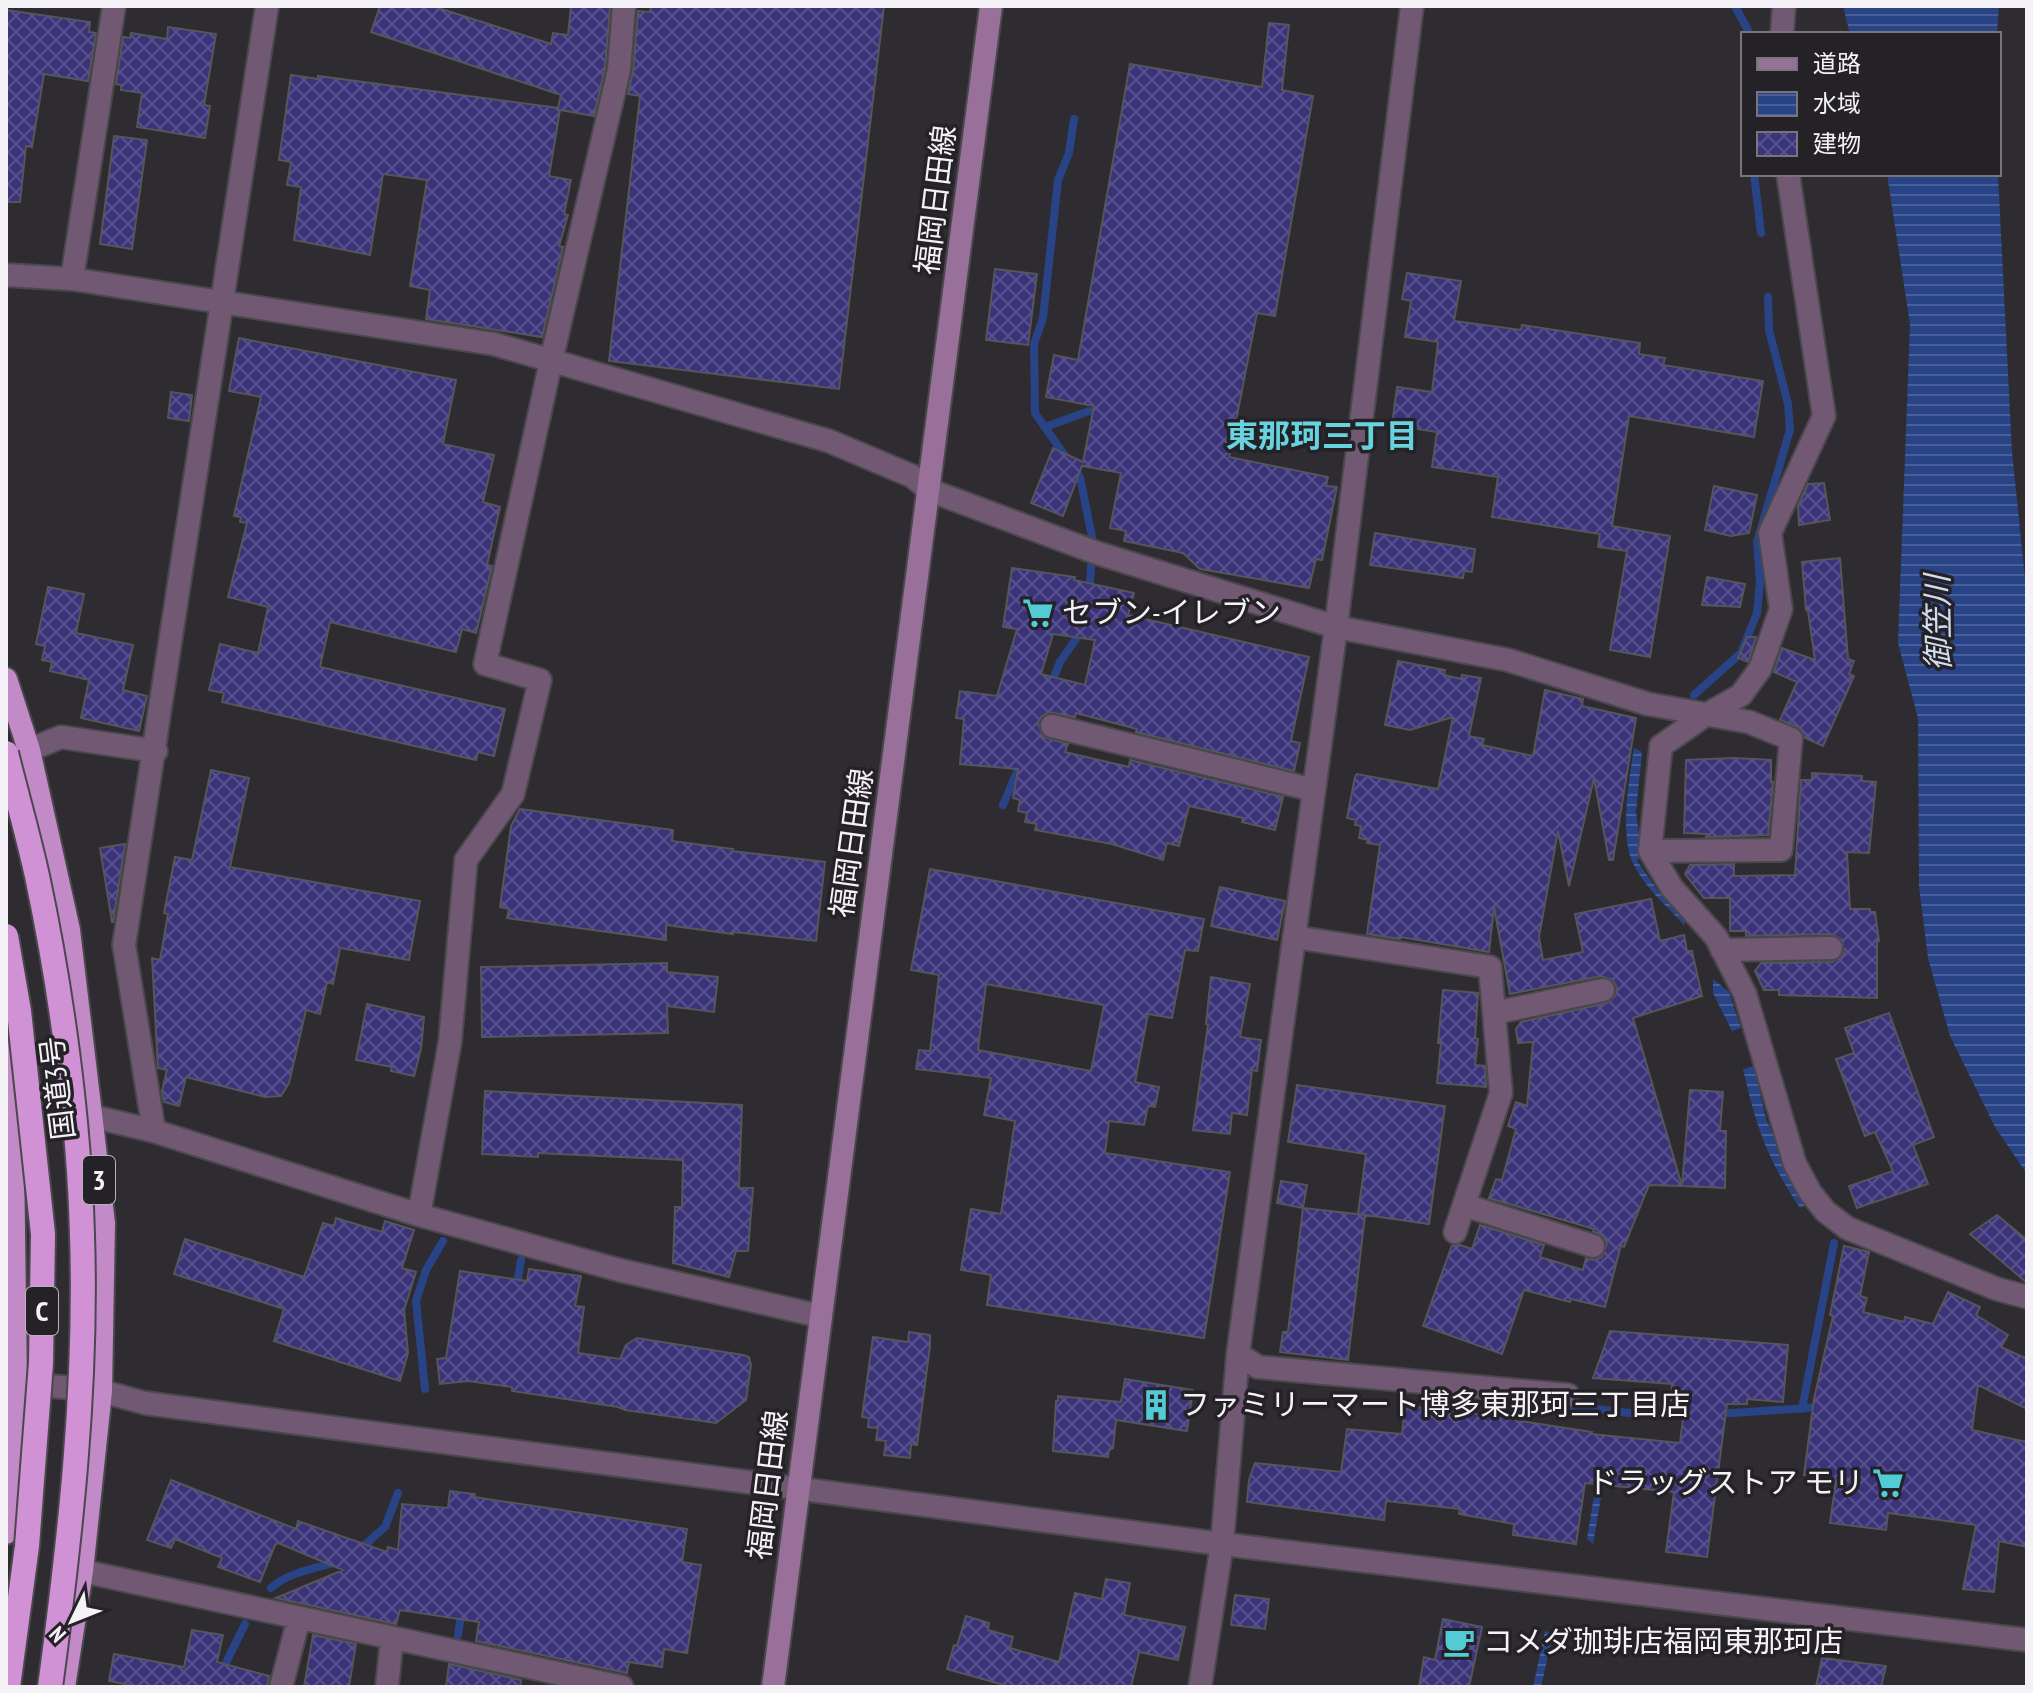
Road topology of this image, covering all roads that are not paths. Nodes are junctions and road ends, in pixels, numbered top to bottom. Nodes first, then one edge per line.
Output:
1 (114, 6) edge
2 (267, 6) edge
3 (624, 6) edge
4 (991, 6) edge
5 (1412, 6) edge
6 (1784, 6) edge
7 (1782, 32) edge
8 (1788, 176) edge
9 (6, 275) edge
10 (72, 279) junction
11 (222, 304) junction
12 (551, 361) junction
13 (929, 490) junction
14 (1336, 627) junction
15 (6, 679) edge
16 (1704, 716) junction
17 (1052, 726) dead end
18 (156, 751) junction
19 (17, 752) edge
20 (1314, 790) junction
21 (1650, 851) junction
22 (6, 936) edge
23 (1294, 937) junction
24 (1831, 948) dead end
25 (1722, 950) junction
26 (1603, 990) dead end
27 (1494, 1013) junction
28 (6, 1051) edge
29 (9, 1079) edge
30 (91, 1116) junction
31 (154, 1131) junction
32 (1464, 1205) junction
33 (419, 1215) junction
34 (1455, 1232) dead end
35 (1593, 1246) dead end
36 (2027, 1297) edge
37 (820, 1316) junction
38 (1238, 1354) junction
39 (16, 1382) junction
40 (101, 1391) junction
41 (1568, 1395) dead end
42 (798, 1489) junction
43 (6, 1533) edge
44 (1222, 1544) junction
45 (82, 1571) junction
46 (299, 1618) junction
47 (392, 1638) junction
48 (2027, 1640) edge
49 (566, 1682) edge
50 (8, 1687) edge
51 (50, 1687) edge
52 (64, 1687) edge
53 (281, 1687) edge
54 (387, 1687) edge
55 (622, 1687) edge
56 (773, 1687) edge
57 (1200, 1687) edge

1 - 10 street
2 - 11 street
3 - 12 street
4 - 13 main road, 福岡日田線
5 - 14 street
6 - 7 street
8 - 16 street
9 - 10 street
10 - 11 street
11 - 12 street
11 - 18 street
12 - 13 street
12 - 33 street
13 - 14 street
13 - 37 main road, 福岡日田線
14 - 16 street
14 - 20 street
15 - 19 highway, 国道3号 / 3
16 - 21 street
16 - 21 street
17 - 20 street
18 - 19 street
18 - 31 street
19 - 30 highway, 国道3号 / 3
19 - 51 highway, C, bridge
20 - 23 street
21 - 25 street
22 - 50 highway, C, bridge
23 - 27 street
23 - 38 street
24 - 25 street
25 - 36 street
26 - 27 street
27 - 32 street
28 - 29 highway, 国道3号
29 - 39 highway, 国道3号
30 - 31 street
30 - 40 highway, 国道3号 / 3
31 - 33 street
32 - 34 street
32 - 35 street
33 - 37 street
37 - 42 main road, 福岡日田線
38 - 41 street
38 - 44 street
39 - 40 street
39 - 43 highway, 国道3号
40 - 42 street
40 - 45 highway, 国道3号 / 3
42 - 44 street
42 - 56 main road, 福岡日田線
44 - 48 street
44 - 57 street
45 - 46 street
45 - 52 highway, 国道3号 / 3
46 - 47 street
46 - 53 street
47 - 49 street
47 - 54 street
49 - 55 street

